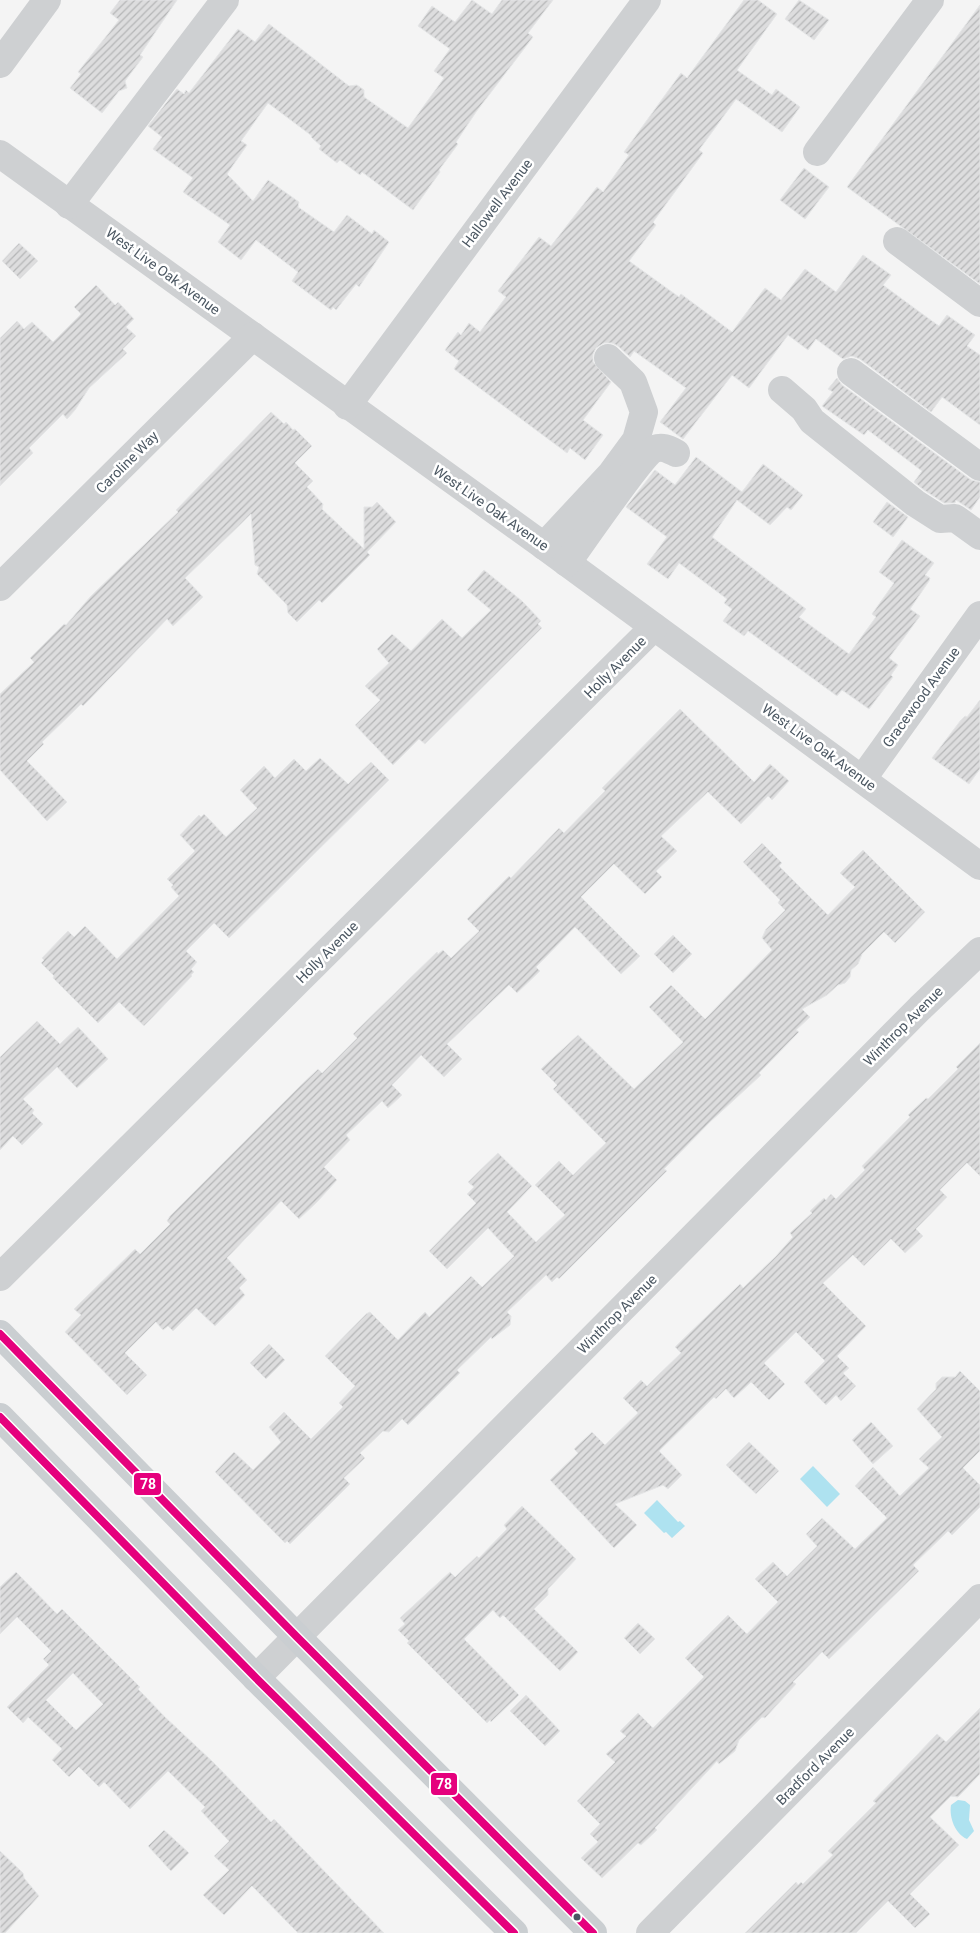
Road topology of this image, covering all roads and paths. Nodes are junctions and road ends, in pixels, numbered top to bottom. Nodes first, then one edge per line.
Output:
1 (47, 0) edge
2 (225, 0) edge
3 (647, 0) edge
4 (930, 0) edge
5 (0, 64) edge
6 (817, 152) dead end
7 (0, 154) edge
8 (69, 205) junction
9 (897, 241) dead end
10 (980, 303) edge
11 (253, 336) junction
12 (608, 358) dead end
13 (851, 372) dead end
14 (782, 390) dead end
15 (347, 406) junction
16 (676, 453) dead end
17 (980, 467) edge
18 (980, 536) edge
19 (544, 546) junction
20 (567, 563) junction
21 (0, 587) edge
22 (980, 615) edge
23 (654, 628) junction
24 (863, 778) junction
25 (980, 866) edge
26 (980, 951) edge
27 (0, 1277) edge
28 (0, 1334) edge
29 (0, 1417) edge
30 (980, 1598) edge
31 (297, 1637) junction
32 (256, 1678) junction
33 (514, 1933) edge
34 (593, 1933) edge
35 (650, 1933) edge

1 - 5 street
2 - 8 street
3 - 15 street, Hallowell Avenue
4 - 6 street
7 - 8 street, West Live Oak Avenue
8 - 11 street, West Live Oak Avenue
9 - 10 street
11 - 15 street, West Live Oak Avenue
11 - 21 street, Caroline Way
12 - 19 street
13 - 17 street
14 - 18 street
15 - 19 street, West Live Oak Avenue
16 - 20 street
19 - 20 street, West Live Oak Avenue
20 - 23 street, West Live Oak Avenue
22 - 24 street, Gracewood Avenue
23 - 24 street, West Live Oak Avenue
23 - 27 street, Holly Avenue
24 - 25 street, West Live Oak Avenue
26 - 31 street, Winthrop Avenue
28 - 31 main road
29 - 32 main road
30 - 35 street, Bradford Avenue
31 - 32 street, Winthrop Avenue
31 - 34 main road
32 - 33 main road

